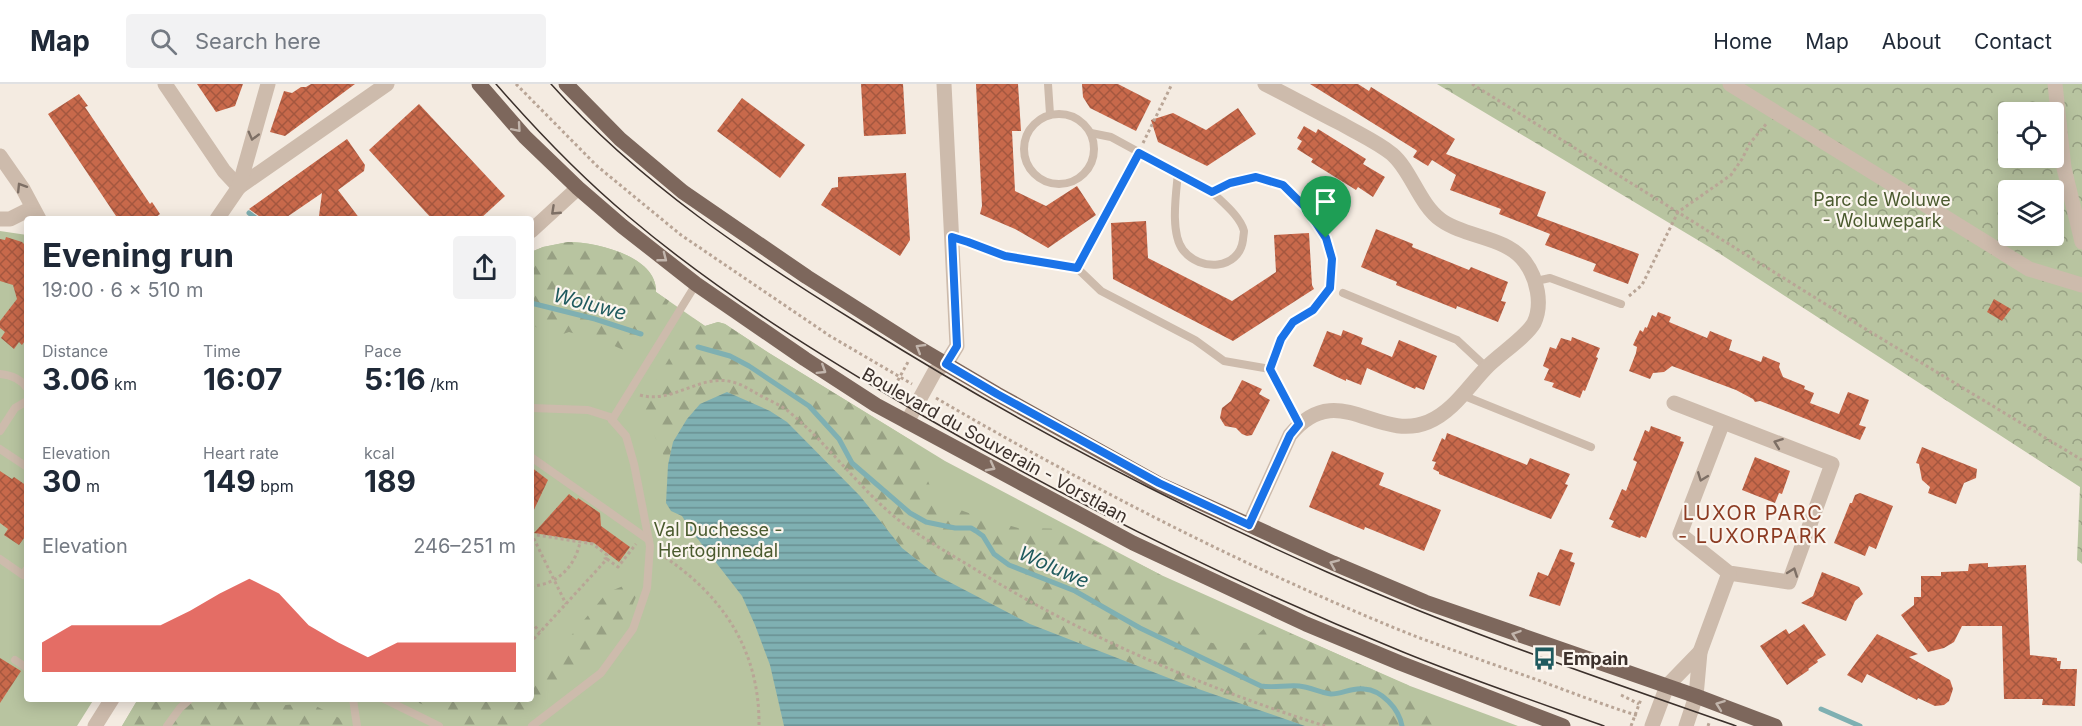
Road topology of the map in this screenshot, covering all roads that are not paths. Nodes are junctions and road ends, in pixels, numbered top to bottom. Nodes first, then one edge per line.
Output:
1 (165, 84) edge
2 (268, 84) edge
3 (387, 84) edge
4 (479, 84) edge
5 (566, 84) edge
6 (944, 84) edge
7 (1048, 84) edge
8 (1265, 84) edge
9 (1730, 84) edge
10 (2055, 84) edge
11 (1050, 114) junction
12 (1091, 133) junction
13 (1139, 153) junction
14 (0, 156) edge
15 (1178, 173) junction
16 (239, 187) junction
17 (578, 188) junction
18 (1212, 192) junction
19 (36, 213) edge
20 (220, 216) edge
21 (0, 219) edge
22 (534, 228) edge
23 (952, 237) junction
24 (2082, 242) edge
25 (1077, 268) junction
26 (1536, 280) junction
27 (696, 284) junction
28 (2082, 285) edge
29 (1343, 293) dead end
30 (1621, 304) road end
31 (946, 364) junction
32 (1486, 368) junction
33 (1270, 369) junction
34 (0, 374) edge
35 (24, 384) edge
36 (1462, 396) junction
37 (1674, 403) dead end
38 (24, 404) edge
39 (534, 408) edge
40 (612, 420) junction
41 (907, 422) junction
42 (1723, 422) junction
43 (1299, 424) junction
44 (0, 431) edge
45 (1592, 447) dead end
46 (0, 449) edge
47 (534, 459) edge
48 (24, 465) edge
49 (1249, 525) junction
50 (649, 544) junction
51 (0, 559) edge
52 (1729, 573) junction
53 (24, 574) edge
54 (1700, 652) junction
55 (15, 660) dead end
56 (24, 666) edge
57 (1667, 686) junction
58 (1696, 696) junction
59 (110, 702) edge
60 (187, 702) edge
61 (353, 702) edge
62 (390, 702) edge
63 (95, 726) edge
64 (167, 726) edge
65 (357, 726) edge
66 (439, 726) edge
67 (532, 726) edge
68 (1563, 726) edge
69 (1652, 726) edge
70 (1686, 726) edge
71 (1775, 726) edge

1 - 16 street
2 -> 16 street
3 - 16 street
4 -> 17 main road, Boulevard du Souverain - Vorstlaan
31 -> 5 main road
6 - 23 street
7 - 11 lane
8 - 26 street
9 - 28 street
10 - 24 street
11 - 12 lane
11 - 12 lane
12 - 13 lane
13 - 15 lane
13 - 25 lane
19 -> 14 street
15 - 18 lane
15 - 18 lane
16 - 20 street
17 -> 22 street
17 -> 27 main road, Boulevard du Souverain - Vorstlaan
18 - 33 lane
19 - 21 street
23 - 25 lane
23 - 31 street
25 - 33 lane
26 - 30 lane
26 - 32 street
27 - 40 lane
27 -> 41 main road, Boulevard du Souverain - Vorstlaan
29 - 32 lane
31 - 41 street
31 - 49 main road
32 - 36 street
33 - 43 lane
34 - 35 lane
36 - 43 street
36 - 45 lane
37 - 42 street
38 - 44 lane
39 - 40 lane
40 - 50 lane
41 -> 68 main road, Boulevard du Souverain - Vorstlaan
42 -> 52 street
52 -> 42 street
43 - 49 street
46 - 48 lane
47 - 50 lane
57 -> 49 main road
50 - 67 lane
51 - 53 lane
52 - 54 street
54 - 57 street
54 - 58 street
55 - 56 lane
57 - 58 main road
57 - 69 street
58 - 70 street
71 -> 58 main road
59 - 63 street
60 - 64 lane
61 - 65 lane
62 - 66 lane

